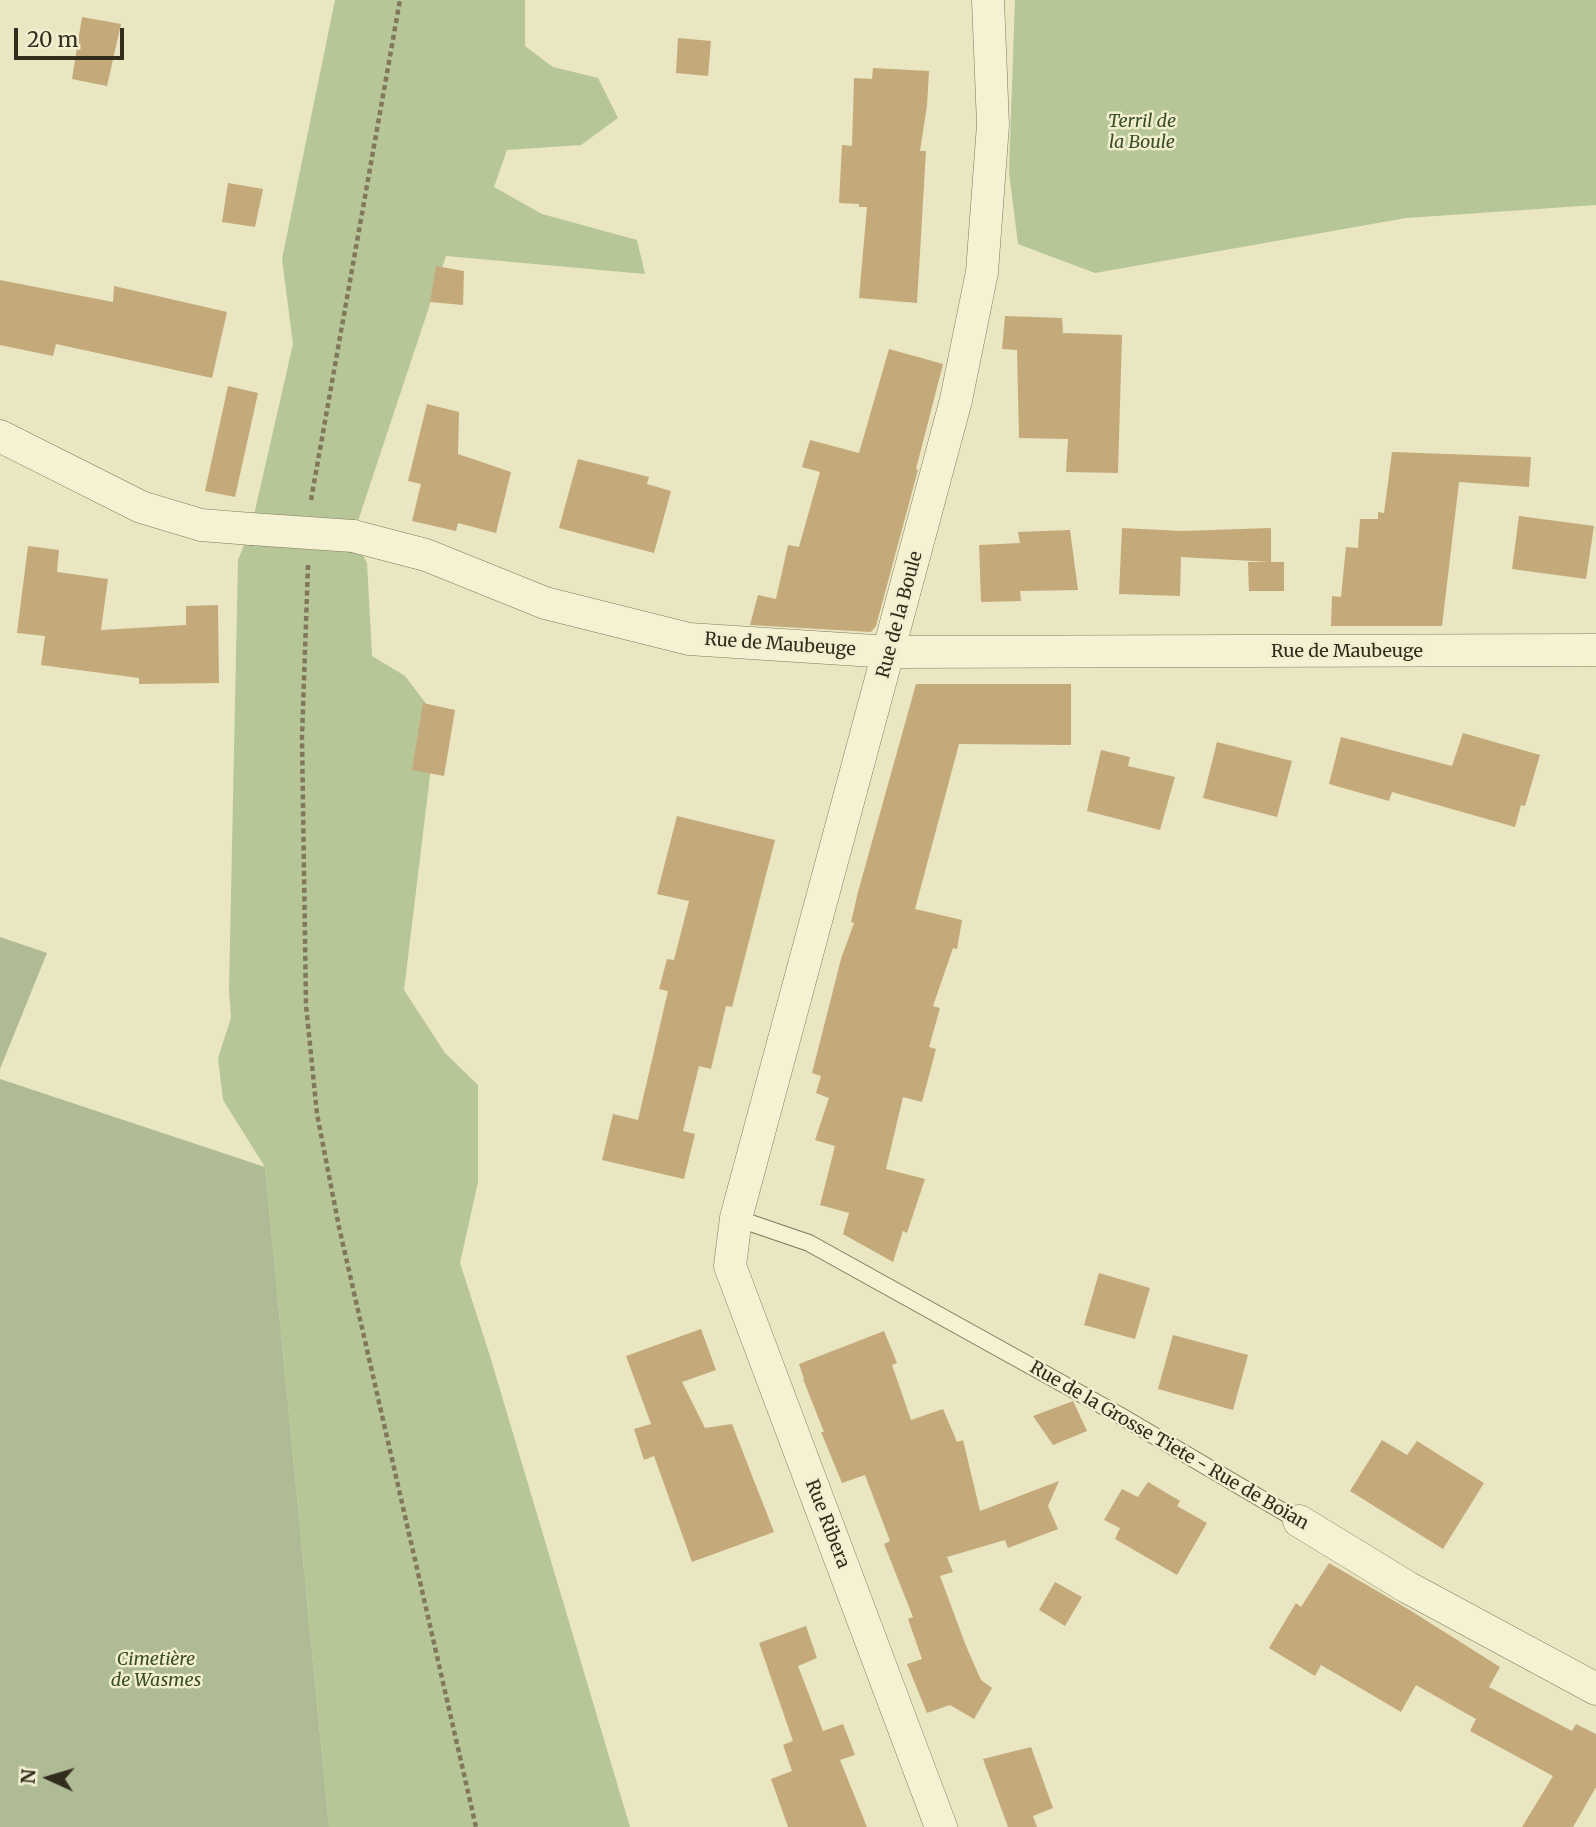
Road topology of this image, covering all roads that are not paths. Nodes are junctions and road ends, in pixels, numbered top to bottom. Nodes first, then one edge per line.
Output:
1 (988, 0) edge
2 (0, 436) edge
3 (1596, 650) edge
4 (890, 652) junction
5 (736, 1218) junction
6 (1299, 1521) joint
7 (1596, 1689) edge
8 (941, 1827) edge

1 - 4 street, Rue de la Boule
2 - 4 street, Rue de Maubeuge, bridge
3 - 4 street, Rue de Maubeuge
4 - 5 street, Rue de la Boule
5 - 6 lane, Rue de la Grosse Tiete - Rue de Boïan
5 - 8 street, Rue Ribera
6 - 7 street, Rue de la Grosse Tiete - Rue de Boïan

